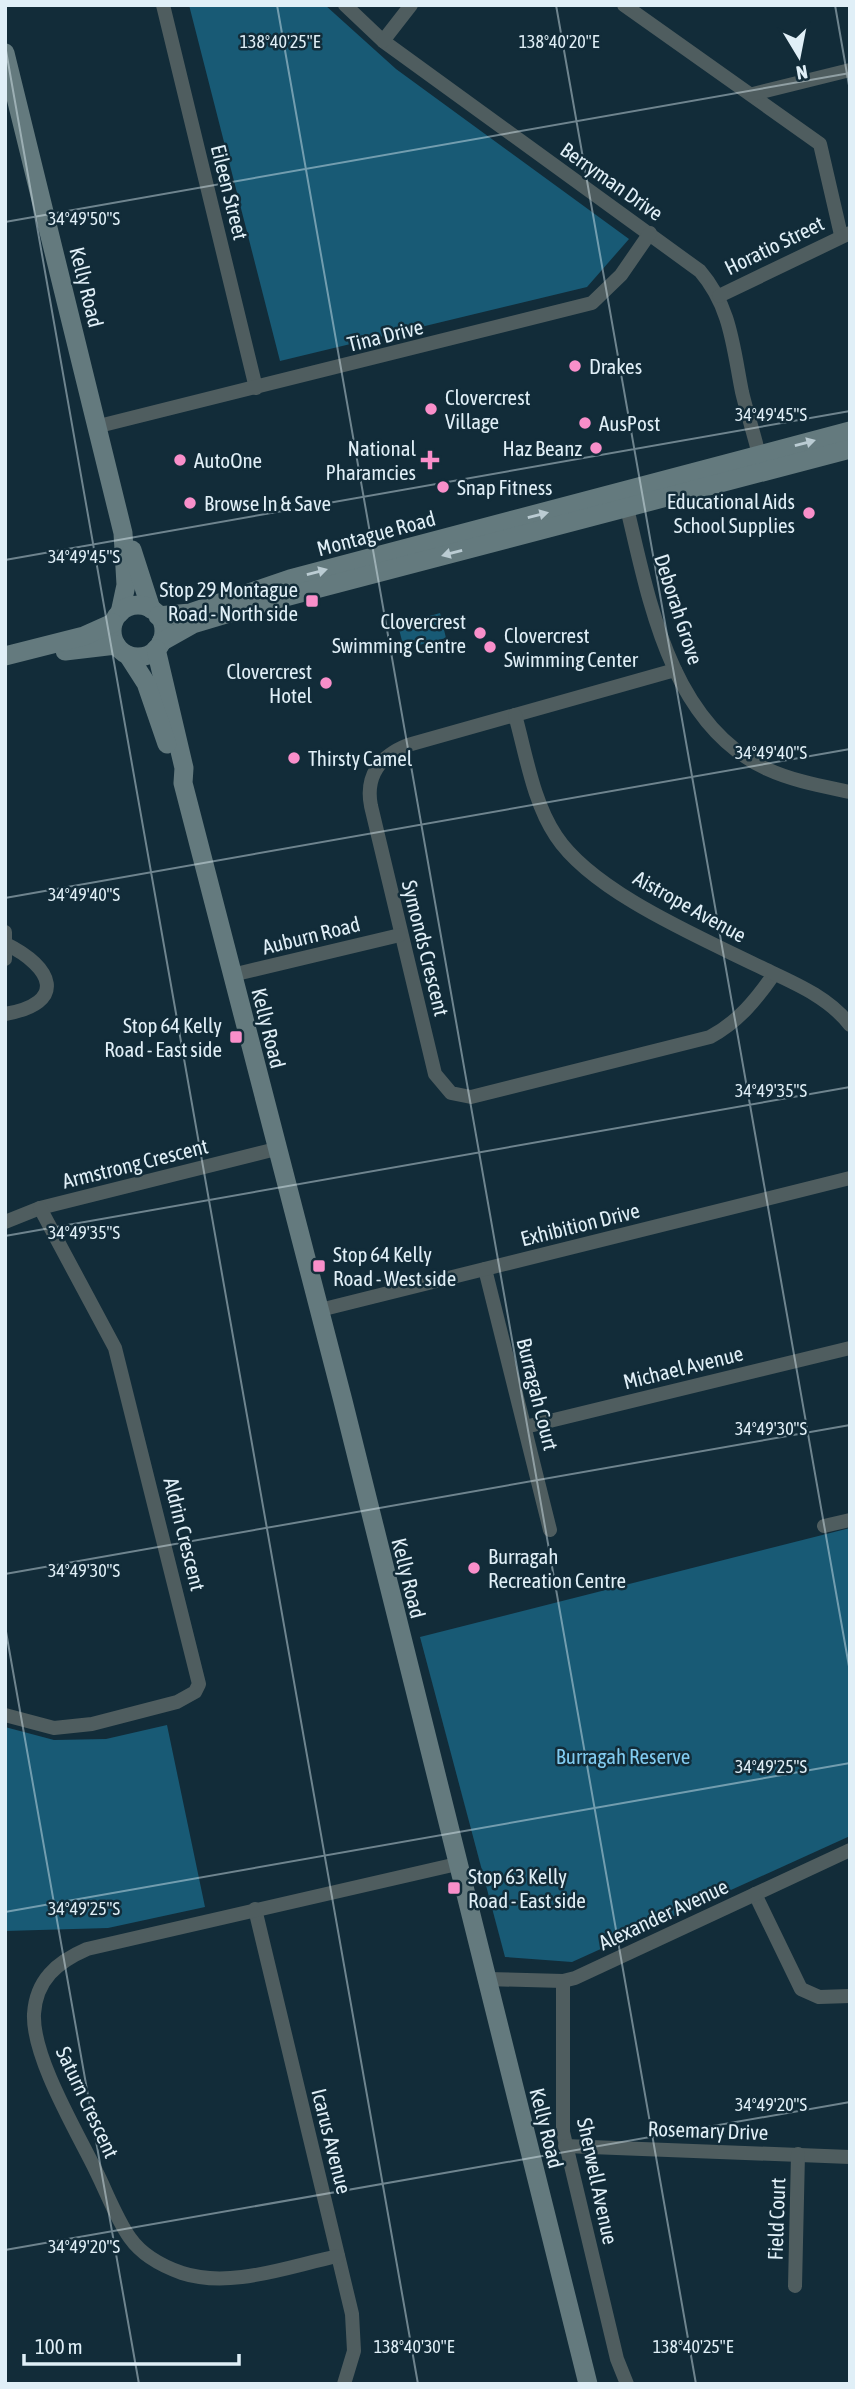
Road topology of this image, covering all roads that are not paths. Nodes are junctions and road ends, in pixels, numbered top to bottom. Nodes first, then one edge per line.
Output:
1 (163, 5) edge
2 (345, 5) edge
3 (411, 5) edge
4 (624, 5) edge
5 (383, 41) junction
6 (5, 53) edge
7 (850, 70) edge
8 (9, 82) edge
9 (752, 94) junction
10 (650, 233) junction
11 (845, 234) edge
12 (719, 296) junction
13 (256, 388) junction
14 (99, 426) junction
15 (850, 431) edge
16 (850, 449) edge
17 (761, 463) junction
18 (625, 499) junction
19 (123, 533) junction
20 (154, 612) junction
21 (116, 618) junction
22 (159, 645) junction
23 (122, 650) junction
24 (5, 656) edge
25 (5, 664) edge
26 (675, 670) junction
27 (515, 715) junction
28 (183, 783) junction
29 (850, 792) edge
30 (400, 935) junction
31 (6, 945) edge
32 (774, 974) junction
33 (232, 975) junction
34 (5, 1014) edge
35 (850, 1025) edge
36 (276, 1149) junction
37 (850, 1178) edge
38 (40, 1208) junction
39 (5, 1222) edge
40 (485, 1269) junction
41 (320, 1310) junction
42 (850, 1348) edge
43 (525, 1427) junction
44 (850, 1520) edge
45 (824, 1526) dead end
46 (550, 1530) dead end
47 (5, 1715) edge
48 (850, 1850) edge
49 (457, 1864) junction
50 (755, 1894) junction
51 (255, 1909) junction
52 (486, 1979) junction
53 (563, 1982) junction
54 (850, 1996) edge
55 (565, 2146) junction
56 (798, 2154) junction
57 (850, 2157) edge
58 (338, 2256) junction
59 (795, 2286) dead end
60 (344, 2384) edge
61 (587, 2384) edge
62 (627, 2384) edge

1 - 13 street, Eileen Street
2 - 5 street, Berryman Drive
3 - 5 street
4 - 9 street
5 - 10 street, Berryman Drive
6 - 8 street, Kelly Road
7 - 9 street
8 - 14 street, Kelly Road
9 - 11 street
10 - 12 street, Berryman Drive
10 - 13 street, Tina Drive
11 - 12 street, Horatio Street
12 - 17 street, Berryman Drive
13 - 14 street, Tina Drive
14 - 19 street, Kelly Road
17 -> 15 street, Montague Road
16 - 17 street, Montague Road
17 - 18 street, Montague Road
20 -> 18 street, Montague Road
18 -> 22 street, Montague Road
18 - 26 street, Deborah Grove
19 - 20 street, Kelly Road
19 - 21 street, Kelly Road
20 - 21 street
20 - 22 street
21 - 23 street
21 - 24 street
22 - 23 street
22 - 28 street, Kelly Road
23 - 25 street
23 - 28 street, Kelly Road
26 - 27 street, Symonds Crescent
26 - 29 street, Deborah Grove
27 - 30 street, Symonds Crescent
27 - 32 street, Aistrope Avenue
28 - 33 street, Kelly Road
30 - 32 street, Symonds Crescent
30 - 33 street, Auburn Road
31 - 34 street
32 - 35 street, Aistrope Avenue
33 - 36 street, Kelly Road
36 - 38 street, Armstrong Crescent
36 - 41 street, Kelly Road
37 - 40 street, Exhibition Drive
38 - 39 street, Armstrong Crescent
38 - 47 street, Aldrin Crescent
40 - 41 street, Exhibition Drive
40 - 43 street, Burragah Court
41 - 49 street, Kelly Road
42 - 43 street, Michael Avenue
43 - 46 street, Burragah Court
44 - 45 street
48 - 50 street, Alexander Avenue
49 - 51 street, Saturn Crescent
49 - 52 street, Kelly Road
50 - 53 street, Alexander Avenue
50 - 54 street
51 - 58 street, Icarus Avenue
51 - 58 street, Saturn Crescent
52 - 53 street, Alexander Avenue
52 - 61 street, Kelly Road
53 - 55 street, Sherwell Avenue
55 - 56 street, Rosemary Drive
55 - 62 street, Sherwell Avenue
56 - 57 street, Rosemary Drive
56 - 59 street, Field Court
58 - 60 street, Icarus Avenue

